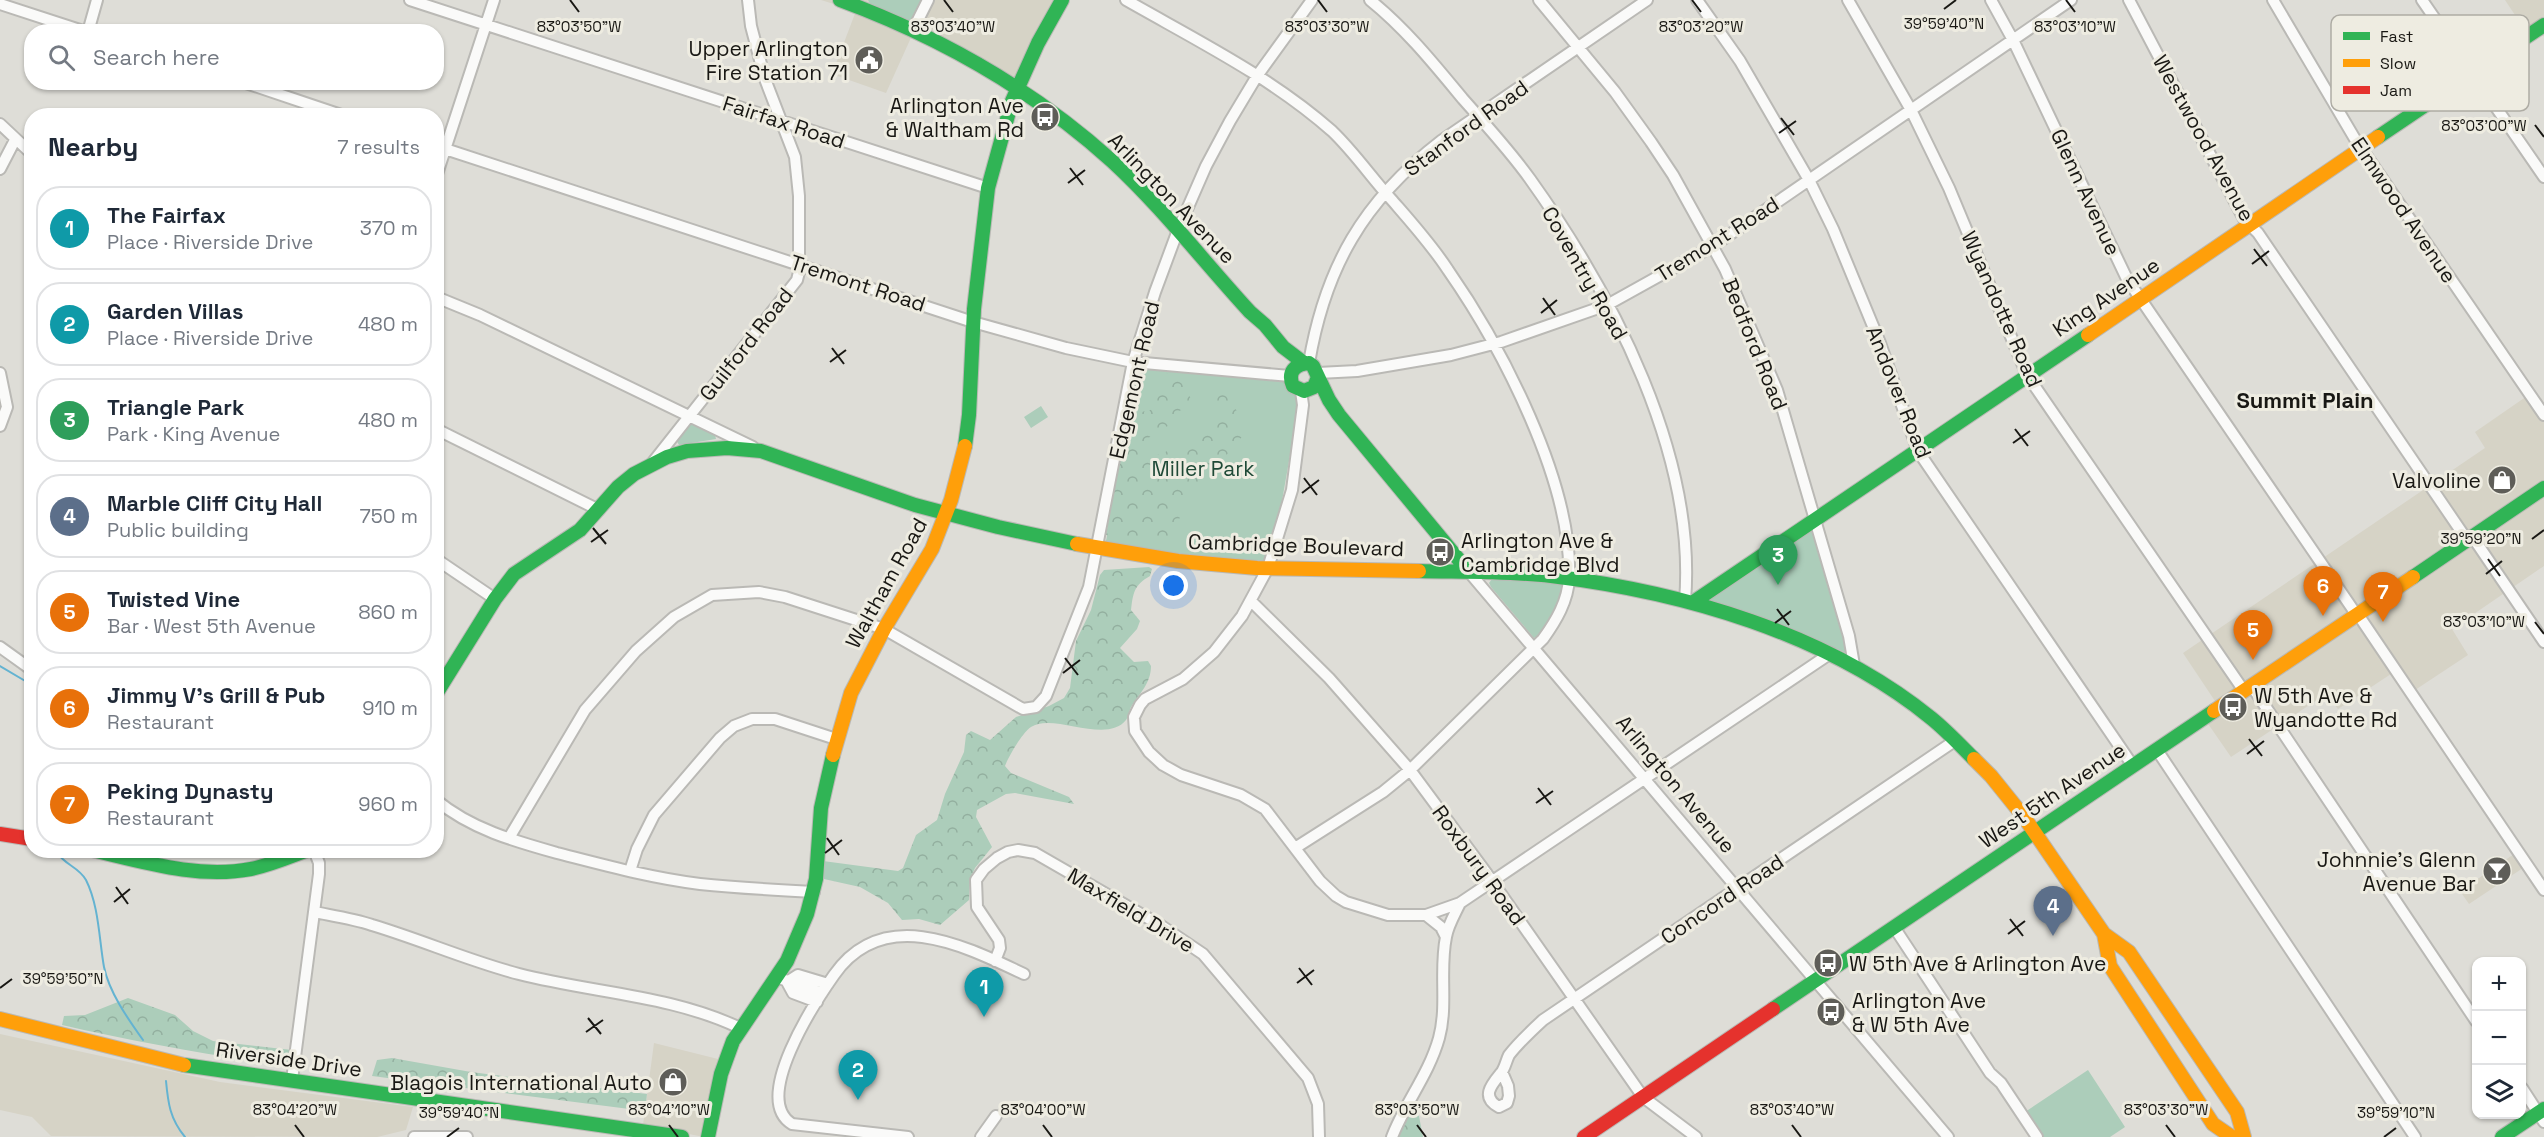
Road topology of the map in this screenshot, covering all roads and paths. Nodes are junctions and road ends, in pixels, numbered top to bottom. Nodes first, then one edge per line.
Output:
1 (97, 0) edge
2 (410, 0) edge
3 (494, 0) edge
4 (748, 0) edge
5 (840, 0) edge
6 (928, 0) edge
7 (1062, 0) edge
8 (1126, 0) edge
9 (1312, 0) edge
10 (1370, 0) edge
11 (1539, 0) edge
12 (1647, 0) edge
13 (1697, 0) edge
14 (1848, 0) edge
15 (1991, 0) edge
16 (2071, 0) edge
17 (2129, 0) edge
18 (2273, 0) edge
19 (2422, 0) edge
20 (861, 3) edge
21 (0, 4) edge
22 (2432, 15) edge
23 (62, 24) edge
24 (90, 24) edge
25 (487, 25) junction
26 (2544, 25) edge
27 (914, 28) junction
28 (2529, 35) edge
29 (2013, 40) junction
30 (1579, 48) junction
31 (1257, 76) junction
32 (1018, 88) junction
33 (267, 90) edge
34 (2331, 97) edge
35 (320, 108) edge
36 (1911, 111) junction
37 (2339, 111) edge
38 (2418, 111) edge
39 (2499, 111) edge
40 (1478, 116) junction
41 (782, 121) junction
42 (0, 124) edge
43 (15, 140) junction
44 (444, 143) edge
45 (24, 147) edge
46 (444, 149) edge
47 (2362, 149) junction
48 (0, 169) edge
49 (2544, 177) edge
50 (1809, 180) junction
51 (987, 188) junction
52 (1386, 191) junction
53 (2250, 225) junction
54 (1178, 230) junction
55 (1713, 246) junction
56 (799, 264) junction
57 (2140, 299) junction
58 (444, 300) edge
59 (1607, 305) junction
60 (1248, 310) junction
61 (973, 322) junction
62 (1493, 345) junction
63 (1134, 362) junction
64 (1312, 369) junction
65 (0, 373) edge
66 (1290, 375) junction
67 (2027, 375) junction
68 (1302, 391) junction
69 (2544, 414) edge
70 (688, 416) junction
71 (0, 426) edge
72 (444, 433) edge
73 (761, 451) junction
74 (1918, 451) junction
75 (1373, 458) junction
76 (651, 465) junction
77 (2544, 488) edge
78 (599, 510) junction
79 (947, 514) junction
80 (1816, 520) junction
81 (2470, 538) junction
82 (1099, 548) junction
83 (444, 564) edge
84 (1268, 568) junction
85 (1469, 572) junction
86 (1569, 578) junction
87 (495, 599) junction
88 (1251, 601) junction
89 (1689, 602) junction
90 (2357, 614) junction
91 (884, 629) junction
92 (2544, 642) edge
93 (0, 647) edge
94 (1534, 648) junction
95 (1831, 653) junction
96 (24, 664) edge
97 (1854, 665) junction
98 (444, 681) edge
99 (2248, 688) junction
100 (836, 739) junction
101 (1956, 740) junction
102 (2157, 750) junction
103 (2133, 766) junction
104 (1410, 770) junction
105 (1645, 780) junction
106 (444, 805) edge
107 (2035, 832) junction
108 (0, 834) edge
109 (24, 838) edge
110 (509, 838) junction
111 (1295, 848) junction
112 (124, 858) edge
113 (288, 858) edge
114 (317, 858) edge
115 (630, 872) junction
116 (1492, 882) junction
117 (1737, 888) junction
118 (2544, 890) edge
119 (814, 892) junction
120 (1460, 903) junction
121 (314, 912) junction
122 (1426, 915) junction
123 (1894, 927) junction
124 (2104, 934) junction
125 (1446, 937) junction
126 (994, 961) junction
127 (1024, 974) dead end
128 (782, 979) junction
129 (1815, 981) junction
130 (823, 993) junction
131 (1573, 999) junction
132 (2472, 1015) edge
133 (0, 1019) edge
134 (740, 1028) junction
135 (1502, 1072) dead end
136 (292, 1080) junction
137 (2526, 1093) edge
138 (1643, 1097) junction
139 (2542, 1115) edge
140 (996, 1116) dead end
141 (414, 1137) edge
142 (467, 1137) edge
143 (682, 1137) edge
144 (708, 1137) edge
145 (908, 1137) edge
146 (981, 1137) edge
147 (1319, 1137) edge
148 (1392, 1137) edge
149 (1584, 1137) edge
150 (1696, 1137) edge
151 (1948, 1137) edge
152 (2037, 1137) edge
153 (2232, 1137) edge
154 (2244, 1137) edge
155 (2415, 1137) edge
156 (2502, 1137) edge

1 - 24 street
2 - 25 street, Fairfax Road
3 - 25 street
4 - 41 street, Guilford Road
5 - 20 street, Arlington Avenue
6 - 27 street
7 - 32 street, Waltham Road
8 - 31 street
9 - 31 street, Edgemont Road
10 - 40 street, Coventry Road
11 - 30 street, Bedford Road
12 - 30 street, Stanford Road
13 - 50 street, Andover Road
14 - 36 street, Wyandotte Road
15 - 29 street, Glenn Avenue
16 - 29 street, Tremont Road
17 - 53 street, Westwood Avenue
18 - 34 street, Elmwood Avenue
19 - 22 street
20 - 27 street, Arlington Avenue
21 - 23 street
25 - 41 street, Fairfax Road
25 - 44 street
26 - 28 street, King Avenue
27 - 32 street, Arlington Avenue
29 - 36 street, Tremont Road
29 - 57 street, Glenn Avenue
30 - 40 street, Stanford Road
30 - 55 street, Bedford Road
31 - 52 street
31 - 54 street, Edgemont Road
32 - 51 street, Waltham Road
32 - 54 street, Arlington Avenue
33 - 35 street
36 - 50 street, Tremont Road
36 - 67 street, Wyandotte Road
37 - 47 street, Elmwood Avenue
38 - 47 street, King Avenue
39 - 49 street
40 - 52 street, Stanford Road
40 - 59 street, Coventry Road
41 - 51 street, Fairfax Road
41 - 56 street, Guilford Road
42 - 43 street
43 - 45 street
43 - 48 street
46 - 56 street, Tremont Road
47 - 53 street, King Avenue
47 - 69 street, Elmwood Avenue
50 - 55 street, Tremont Road
50 - 74 street, Andover Road
51 - 61 street, Waltham Road
52 - 62 street
52 - 64 street, Stanford Road
53 - 57 street, King Avenue
53 - 81 street, Westwood Avenue
54 - 60 street, Arlington Avenue
54 - 63 street, Edgemont Road
55 - 59 street, Tremont Road
55 - 80 street, Bedford Road
56 - 61 street, Tremont Road
56 - 70 street, Guilford Road
57 - 67 street, King Avenue
57 - 90 street, Glenn Avenue
58 - 70 street
59 - 62 street, Tremont Road
59 - 89 street, Coventry Road
60 - 64 street, Arlington Avenue
60 - 66 street, Arlington Avenue
61 - 63 street, Tremont Road
61 - 79 street, Waltham Road
62 - 64 street, Tremont Road
62 - 86 street
63 - 66 street, Tremont Road
63 - 82 street, Edgemont Road
64 - 66 street
64 - 68 street
64 - 75 street, Arlington Avenue
65 - 71 street
66 - 68 street
67 - 74 street, King Avenue
67 - 99 street, Wyandotte Road
68 - 75 street, Arlington Avenue
68 - 84 street
70 - 73 street
70 - 76 street, Guilford Road
72 - 78 street
73 - 76 street, Cambridge Boulevard
73 - 79 street, Cambridge Boulevard
74 - 80 street, King Avenue
74 - 103 street, Andover Road
75 - 85 street, Arlington Avenue
76 - 78 street, Cambridge Boulevard
77 - 81 street, West 5th Avenue
78 - 87 street, Cambridge Boulevard
79 - 82 street, Cambridge Boulevard
79 - 91 street, Waltham Road
80 - 89 street, King Avenue
80 - 97 street, Bedford Road
81 - 90 street, West 5th Avenue
81 - 92 street, Westwood Avenue
82 - 84 street, Cambridge Boulevard
82 - 91 street, Edgemont Road
83 - 87 street
84 - 85 street, Cambridge Boulevard
84 - 88 street
85 - 86 street, Cambridge Boulevard
85 - 94 street, Arlington Avenue
86 - 89 street, Cambridge Boulevard
86 - 94 street
87 - 98 street, Cambridge Boulevard
88 - 104 street, Roxbury Road
88 - 111 street
89 - 95 street, Cambridge Boulevard
90 - 99 street, West 5th Avenue
90 - 118 street, Glenn Avenue
91 - 100 street, Waltham Road
91 - 110 street
93 - 96 street
94 - 104 street
94 - 105 street, Arlington Avenue
95 - 97 street, Cambridge Boulevard
95 - 105 street
97 - 101 street, Cambridge Boulevard
99 - 102 street, West 5th Avenue
99 - 132 street, Wyandotte Road
100 - 115 street
100 - 119 street, Waltham Road
101 - 107 street, Cambridge Boulevard
101 - 117 street, Concord Road
102 - 103 street, West 5th Avenue
102 - 155 street
103 - 107 street, West 5th Avenue
104 - 111 street
104 - 116 street, Roxbury Road
105 - 116 street
105 - 117 street, Arlington Avenue
106 - 110 street
107 - 123 street, West 5th Avenue
107 - 124 street, Cambridge Boulevard
108 - 109 street
110 - 115 street
111 - 122 street
112 - 113 street
114 - 121 street
115 - 119 street
116 - 120 street
116 - 131 street, Roxbury Road
117 - 129 street, Arlington Avenue
117 - 131 street, Concord Road
119 - 128 street, Waltham Road
120 - 122 street
120 - 125 street
121 - 134 street
121 - 136 street
122 - 125 street
123 - 129 street, West 5th Avenue
123 - 152 street
124 - 153 street, Cambridge Boulevard
124 - 154 street, Cambridge Boulevard
125 - 148 street
126 - 127 street
126 - 130 street
126 - 147 street, Maxfield Drive
128 - 130 street
128 - 130 street
128 - 134 street, Waltham Road
129 - 138 street, West 5th Avenue
129 - 151 street, Arlington Avenue
130 - 145 street
131 - 135 street, Concord Road
131 - 138 street, Roxbury Road
133 - 136 street, Riverside Drive
134 - 144 street, Waltham Road
136 - 143 street, Riverside Drive
137 - 139 street
138 - 149 street, West 5th Avenue
138 - 150 street, Roxbury Road
139 - 156 street
140 - 146 street
141 - 142 street

